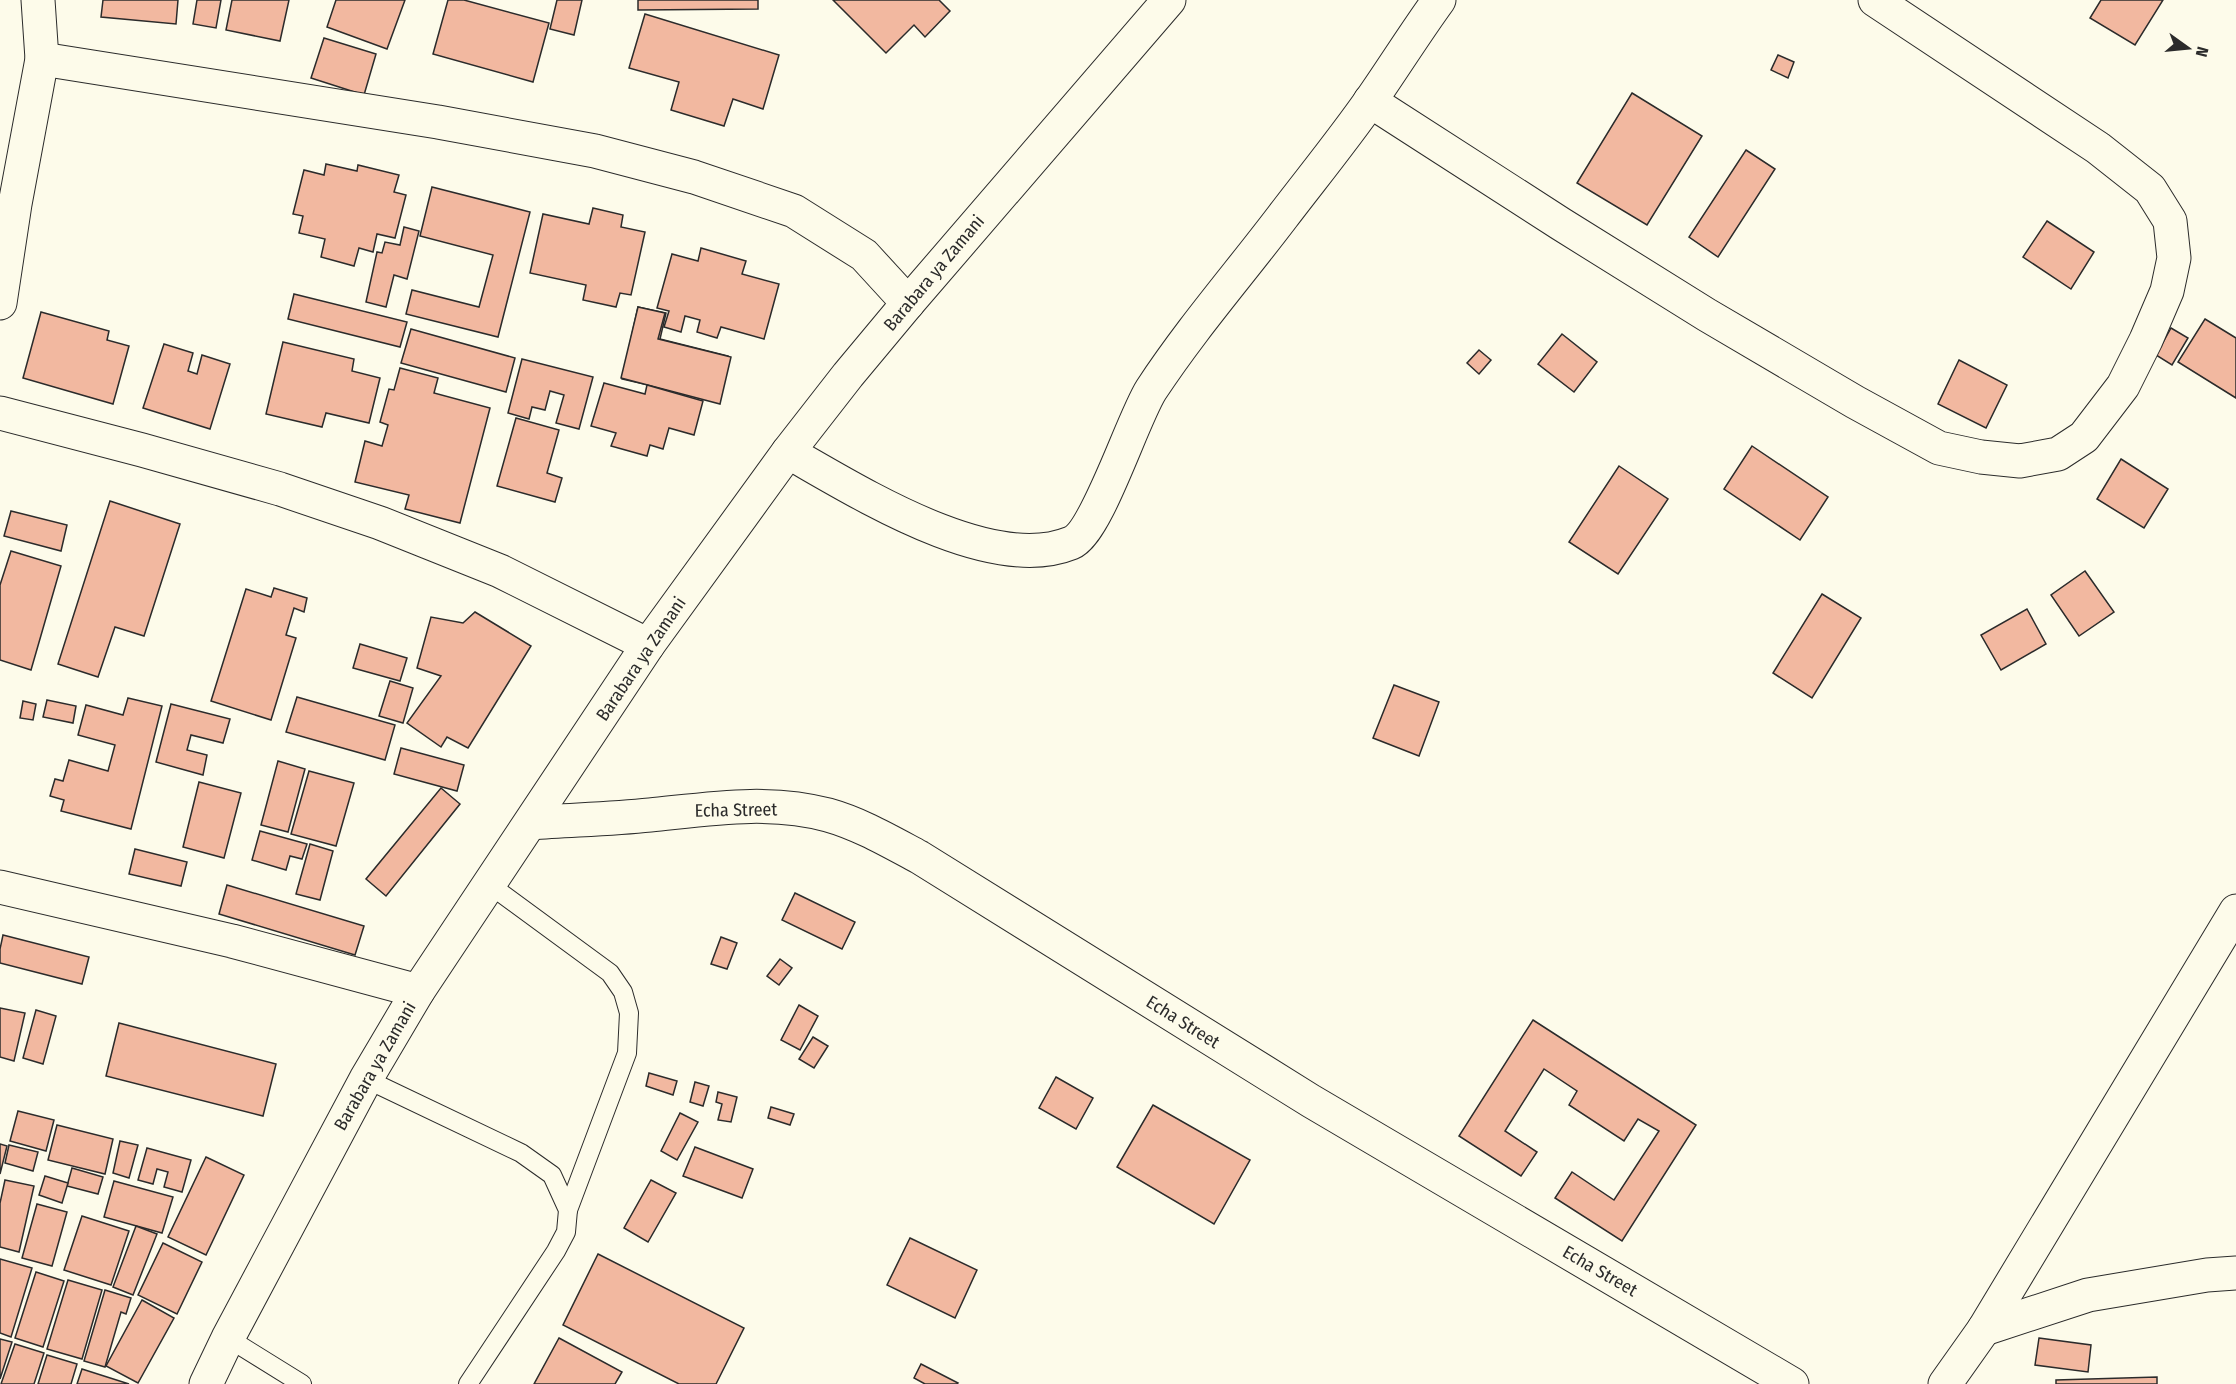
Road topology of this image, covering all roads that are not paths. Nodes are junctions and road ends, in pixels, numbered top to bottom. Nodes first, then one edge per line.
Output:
1 (38, 0) edge
2 (1169, 0) edge
3 (1439, 0) edge
4 (1875, 0) edge
5 (42, 59) junction
6 (1370, 101) junction
7 (0, 303) edge
8 (908, 303) junction
9 (0, 413) edge
10 (788, 452) junction
11 (648, 645) junction
12 (531, 823) junction
13 (490, 885) junction
14 (0, 887) edge
15 (2236, 911) edge
16 (418, 991) junction
17 (366, 1079) junction
18 (568, 1210) junction
19 (2236, 1273) edge
20 (1984, 1329) junction
21 (228, 1338) junction
22 (206, 1384) edge
23 (302, 1384) edge
24 (468, 1384) edge
25 (1792, 1384) edge
26 (1945, 1384) edge

1 - 5 street
2 - 8 street, Barabara ya Zamani
3 - 6 street
4 - 6 street
5 - 7 street
5 - 8 street
6 - 10 street
8 - 10 street, Barabara ya Zamani
9 - 11 street
10 - 11 street, Barabara ya Zamani
11 - 12 street, Barabara ya Zamani
12 - 13 street, Barabara ya Zamani
12 - 25 street, Echa Street
13 - 16 street, Barabara ya Zamani
13 - 18 lane
14 - 16 street
15 - 20 street
16 - 17 street, Barabara ya Zamani
17 - 18 lane
17 - 21 street, Barabara ya Zamani
18 - 24 lane
19 - 20 street
20 - 26 street
21 - 22 street, Barabara ya Zamani
21 - 23 lane

